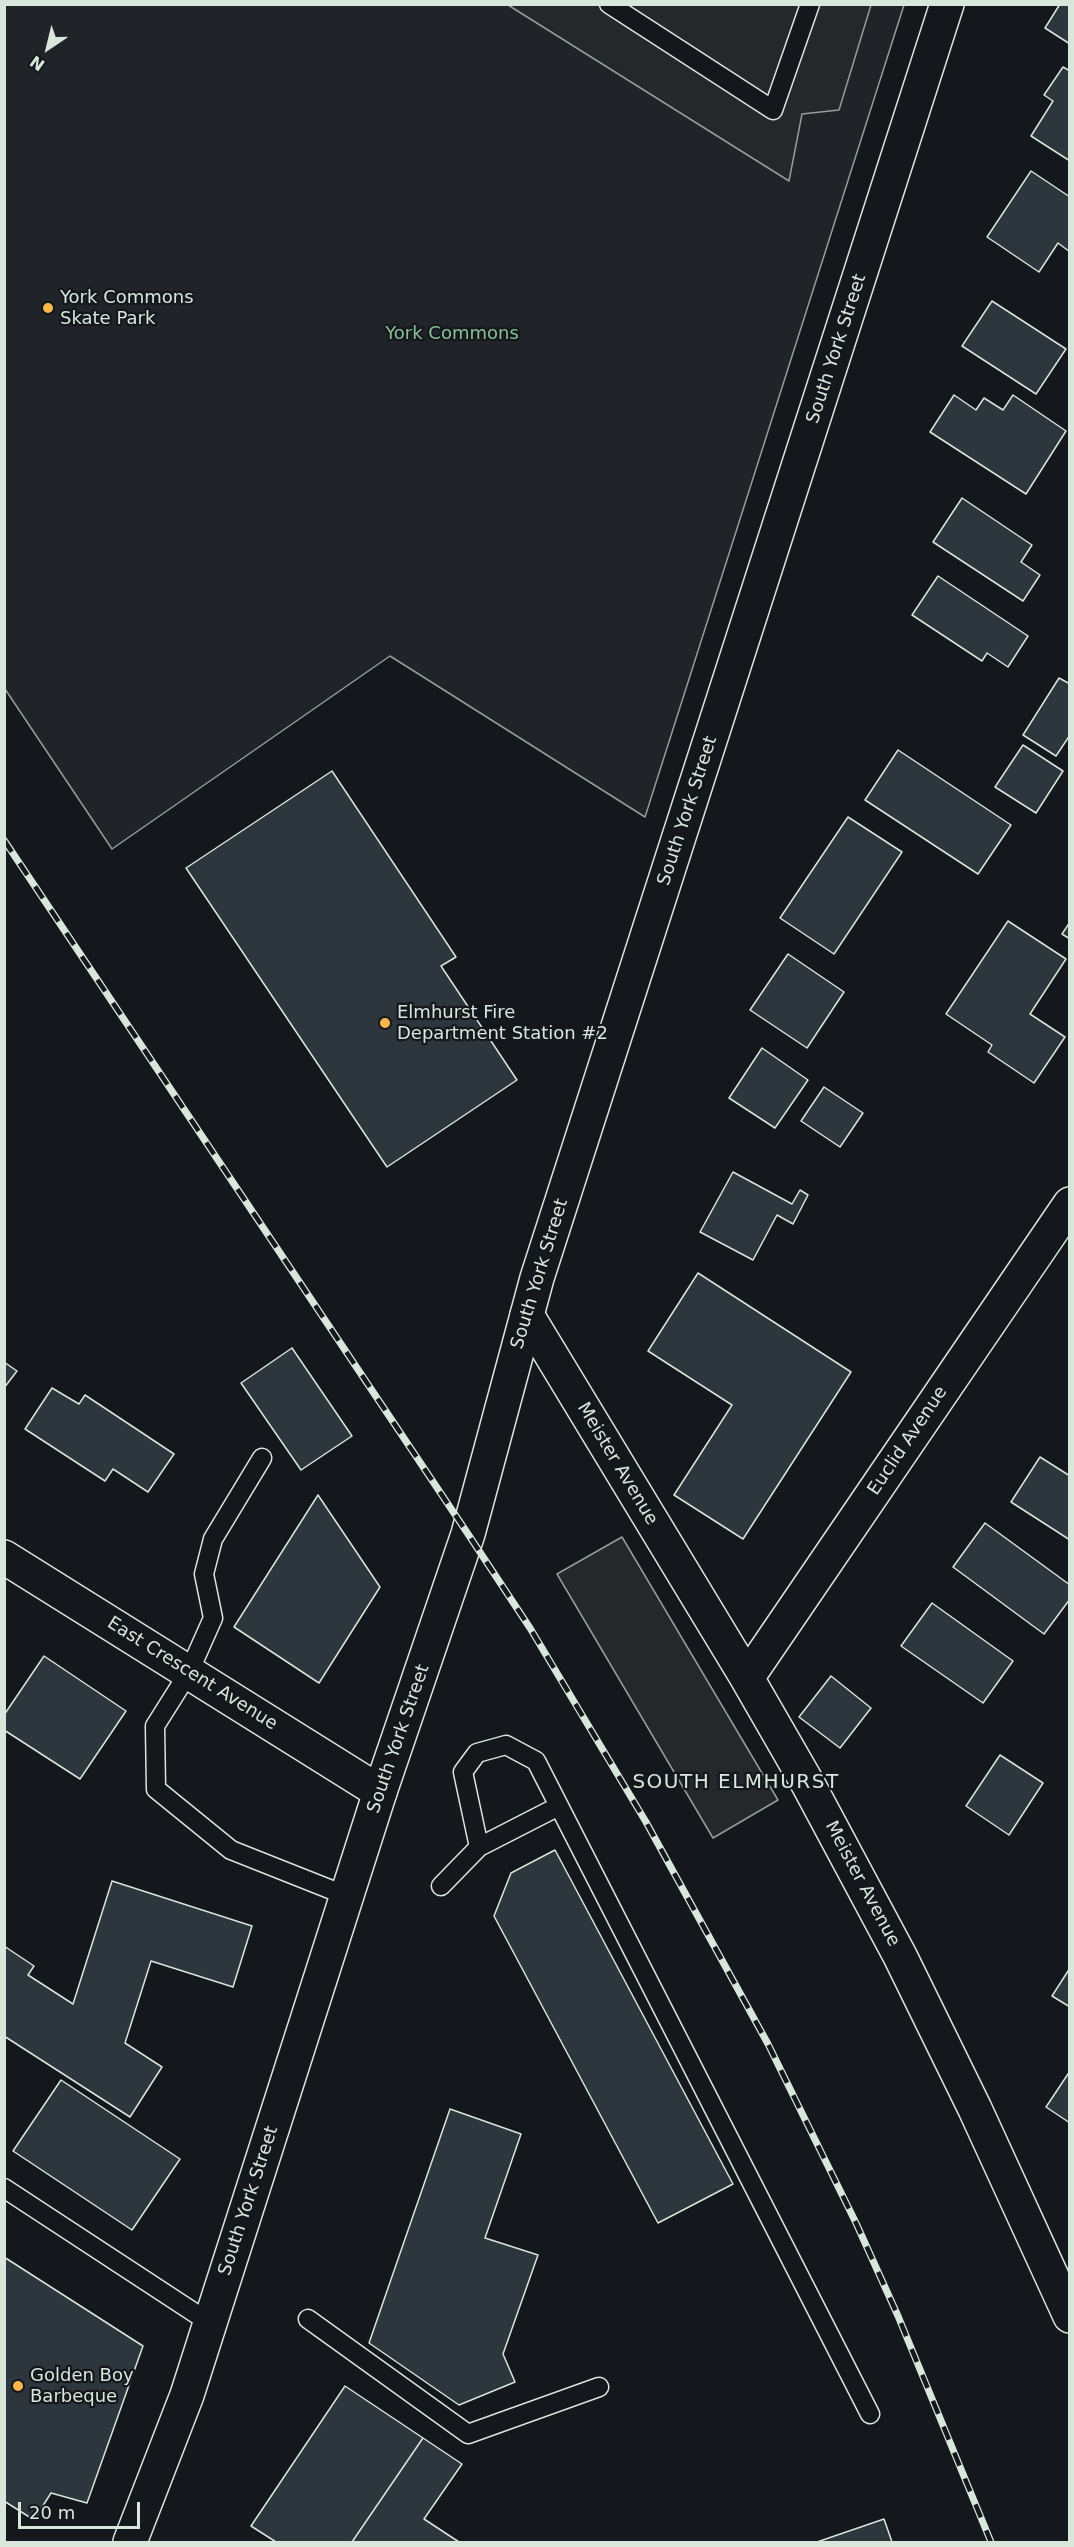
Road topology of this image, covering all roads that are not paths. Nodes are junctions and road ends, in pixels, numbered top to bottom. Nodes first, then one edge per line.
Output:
1 (609, 4) edge
2 (810, 4) edge
3 (947, 4) edge
4 (1070, 1204) edge
5 (527, 1315) junction
6 (262, 1458) dead end
7 (4, 1557) edge
8 (189, 1672) junction
9 (747, 1678) junction
10 (380, 1792) junction
11 (559, 1806) junction
12 (479, 1847) junction
13 (441, 1886) dead end
14 (347, 1896) junction
15 (4, 2188) edge
16 (1070, 2316) edge
17 (308, 2319) dead end
18 (210, 2323) junction
19 (599, 2387) dead end
20 (870, 2414) dead end
21 (130, 2542) edge

1 - 2 lane
3 - 5 main road, South York Street
4 - 9 main road, Euclid Avenue
5 - 9 main road, Meister Avenue
5 - 10 main road, South York Street
6 - 8 lane
7 - 8 main road, East Crescent Avenue
8 - 10 main road, East Crescent Avenue
8 - 14 lane
9 - 16 main road, Meister Avenue
10 - 14 main road, South York Street
11 - 12 lane
11 - 12 lane
11 - 20 lane
12 - 13 lane
14 - 18 main road, South York Street
15 - 18 lane
17 - 19 lane
18 - 21 main road, South York Street

